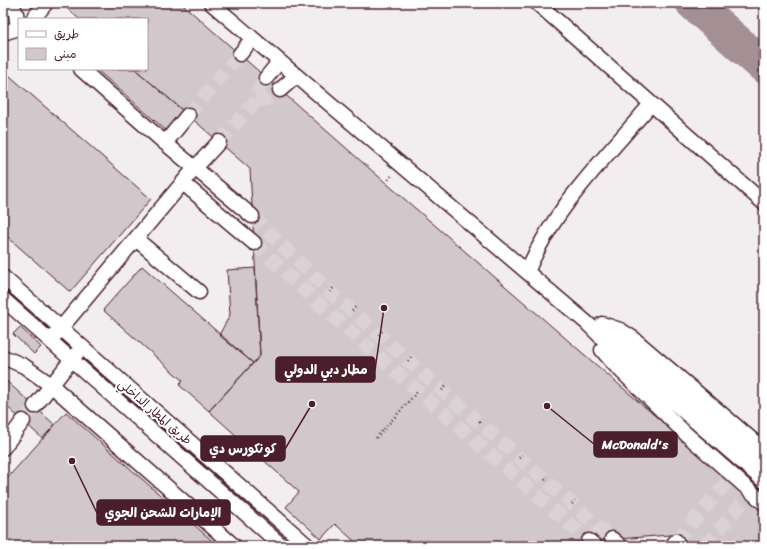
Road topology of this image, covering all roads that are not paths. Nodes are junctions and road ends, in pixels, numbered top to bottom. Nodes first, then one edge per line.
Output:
1 (11, 3) edge
2 (46, 3) edge
3 (211, 3) edge
4 (537, 3) edge
5 (34, 18) edge
6 (18, 23) edge
7 (18, 28) edge
8 (3, 33) edge
9 (252, 39) junction
10 (240, 54) tunnel mouth
11 (279, 62) junction
12 (82, 70) edge
13 (296, 76) junction
14 (266, 78) tunnel mouth
15 (280, 90) tunnel mouth
16 (651, 104) junction
17 (188, 115) tunnel mouth
18 (220, 142) tunnel mouth
19 (165, 143) junction
20 (195, 168) junction
21 (183, 183) junction
22 (764, 203) edge
23 (252, 216) tunnel mouth
24 (136, 239) junction
25 (254, 243) tunnel mouth
26 (527, 272) junction
27 (3, 277) edge
28 (199, 292) dead end
29 (3, 298) edge
30 (588, 323) junction
31 (61, 327) junction
32 (50, 340) junction
33 (83, 346) junction
34 (3, 357) edge
35 (72, 359) junction
36 (51, 385) junction
37 (35, 406) tunnel mouth
38 (23, 421) tunnel mouth
39 (4, 444) edge
40 (764, 450) edge
41 (764, 466) edge
42 (764, 481) edge
43 (764, 503) edge
44 (234, 546) edge
45 (282, 546) edge
46 (308, 546) edge

1 - 6 lane
2 - 5 lane
3 - 9 lane
4 - 16 lane
7 - 8 lane
9 - 10 lane
9 - 11 lane
11 - 13 lane
11 - 14 lane
12 - 19 lane
13 - 15 lane
13 - 26 lane
16 - 22 lane
16 - 26 lane
17 - 19 lane
18 - 20 lane
19 - 20 lane
20 - 21 lane
20 - 23 lane
21 - 24 lane
21 - 25 lane
24 - 28 lane
24 - 31 lane
26 - 30 lane
27 - 31 lane, طريق المطار الداخلي
29 - 32 lane
30 - 40 lane
30 - 41 lane
30 - 42 lane
30 - 43 lane
31 - 32 lane
31 - 33 lane, طريق المطار الداخلي
32 - 35 lane
33 - 35 lane
33 - 46 lane, طريق المطار الداخلي
34 - 36 lane
35 - 36 lane
35 - 45 lane
36 - 37 lane
36 - 44 lane
38 - 39 lane

